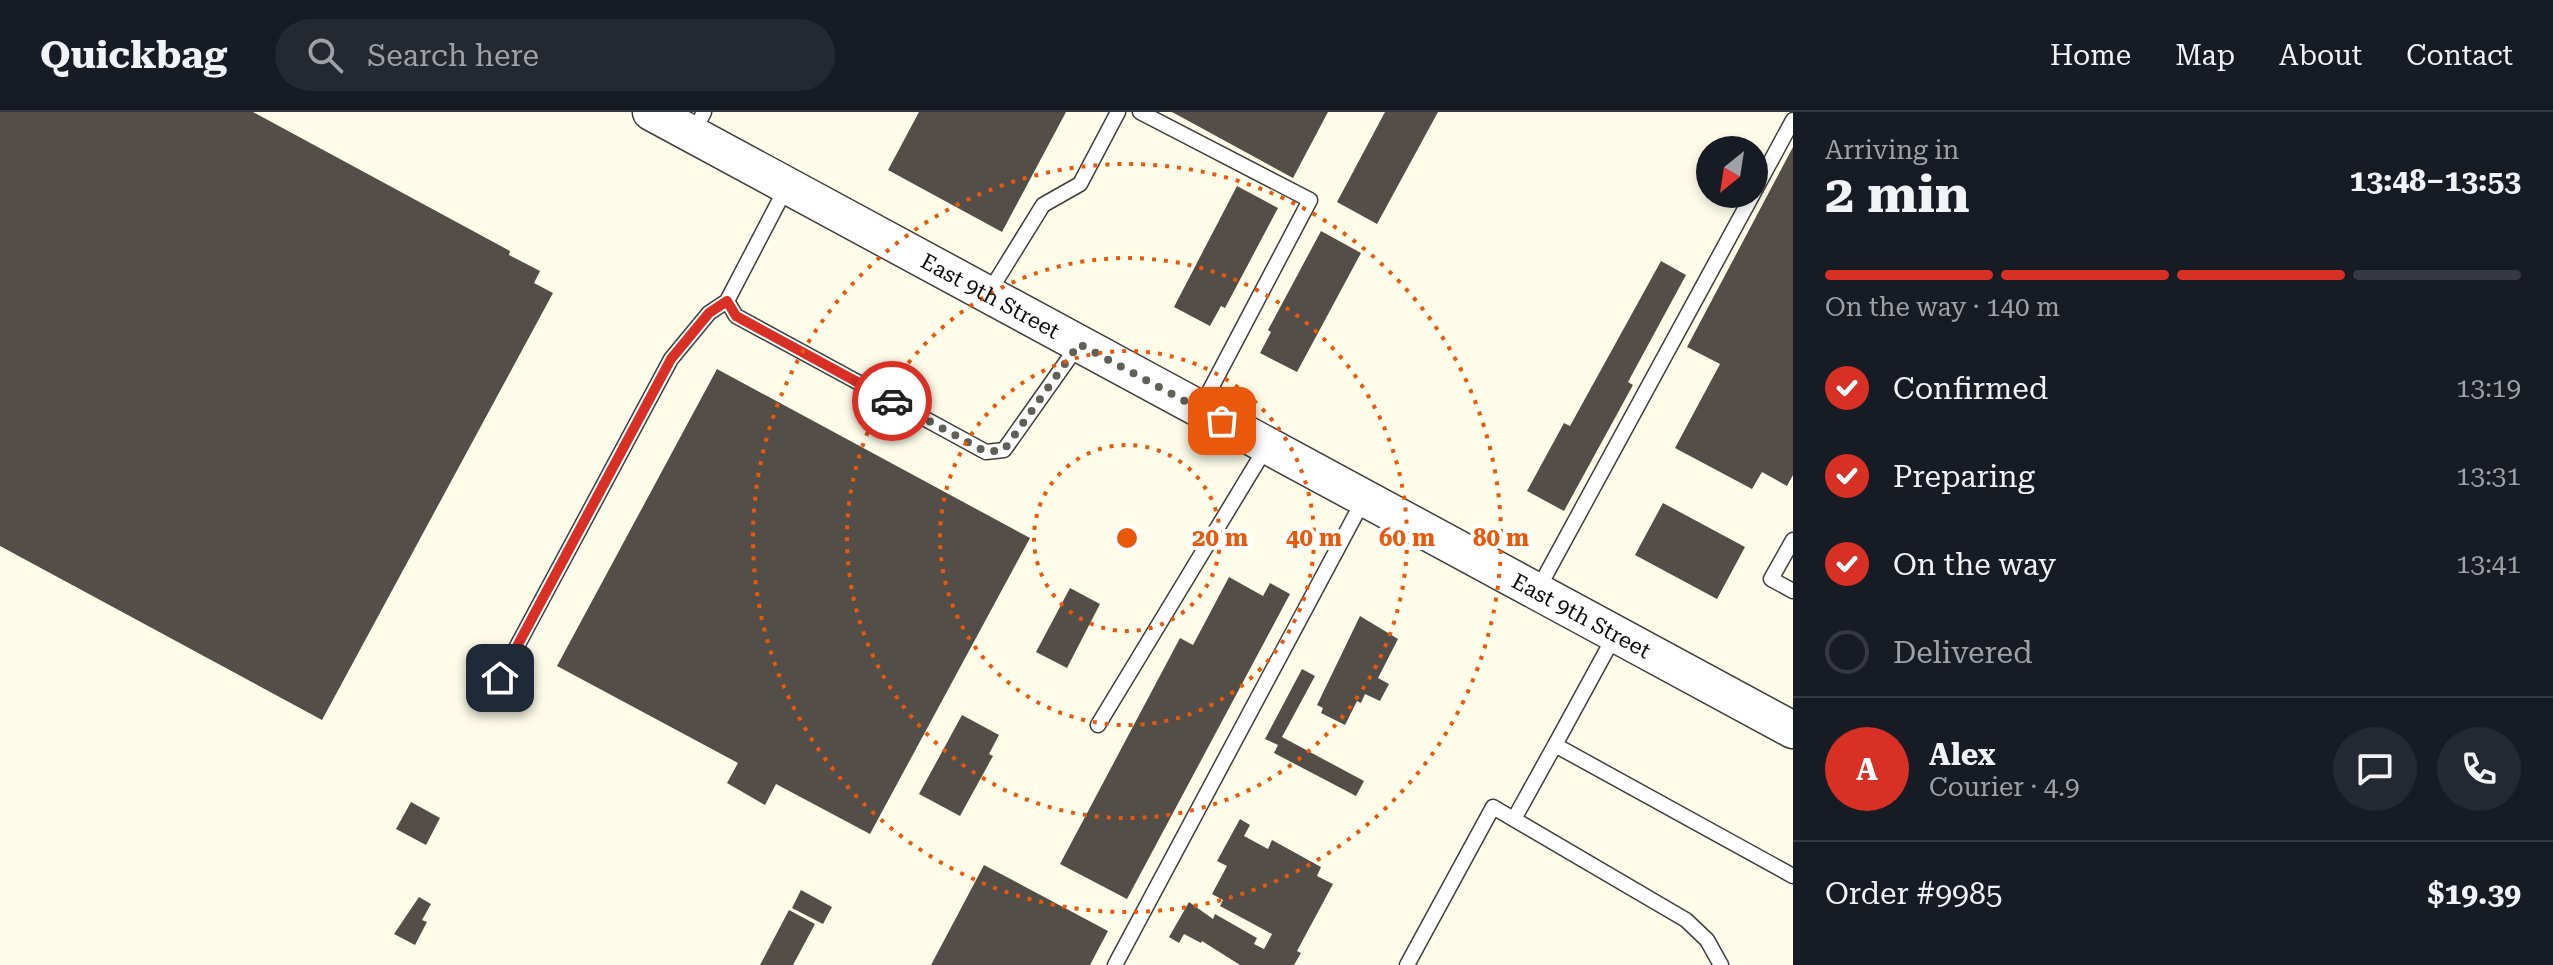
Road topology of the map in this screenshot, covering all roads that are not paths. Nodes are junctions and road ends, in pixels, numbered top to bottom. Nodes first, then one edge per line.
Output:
1 (651, 112) edge
2 (1118, 112) edge
3 (1140, 112) edge
4 (1793, 120) edge
5 (698, 123) edge
6 (1768, 167) edge
7 (787, 185) junction
8 (1746, 208) edge
9 (988, 294) junction
10 (727, 301) junction
11 (1079, 344) junction
12 (1200, 409) junction
13 (1267, 445) junction
14 (1364, 498) junction
15 (1793, 540) edge
16 (1537, 591) junction
17 (1793, 591) edge
18 (1615, 634) junction
19 (500, 678) dead end
20 (1098, 725) dead end
21 (1793, 730) edge
22 (1555, 745) junction
23 (1514, 819) junction
24 (1793, 876) edge
25 (1115, 965) edge
26 (1407, 965) edge
27 (1721, 965) edge

1 - 5 street, East 9th Street
2 - 9 lane
3 - 12 lane
4 - 6 lane
5 - 7 street, East 9th Street
7 - 9 street, East 9th Street
7 - 10 lane
8 - 16 lane
9 - 11 street, East 9th Street
10 - 11 lane
10 - 19 lane
11 - 12 street, East 9th Street
12 - 13 street, East 9th Street
13 - 14 street, East 9th Street
13 - 20 lane
14 - 16 street, East 9th Street
14 - 25 lane
15 - 17 lane
16 - 18 street, East 9th Street
18 - 21 street, East 9th Street
18 - 22 lane
22 - 23 lane
22 - 24 lane
23 - 26 lane
23 - 27 lane

